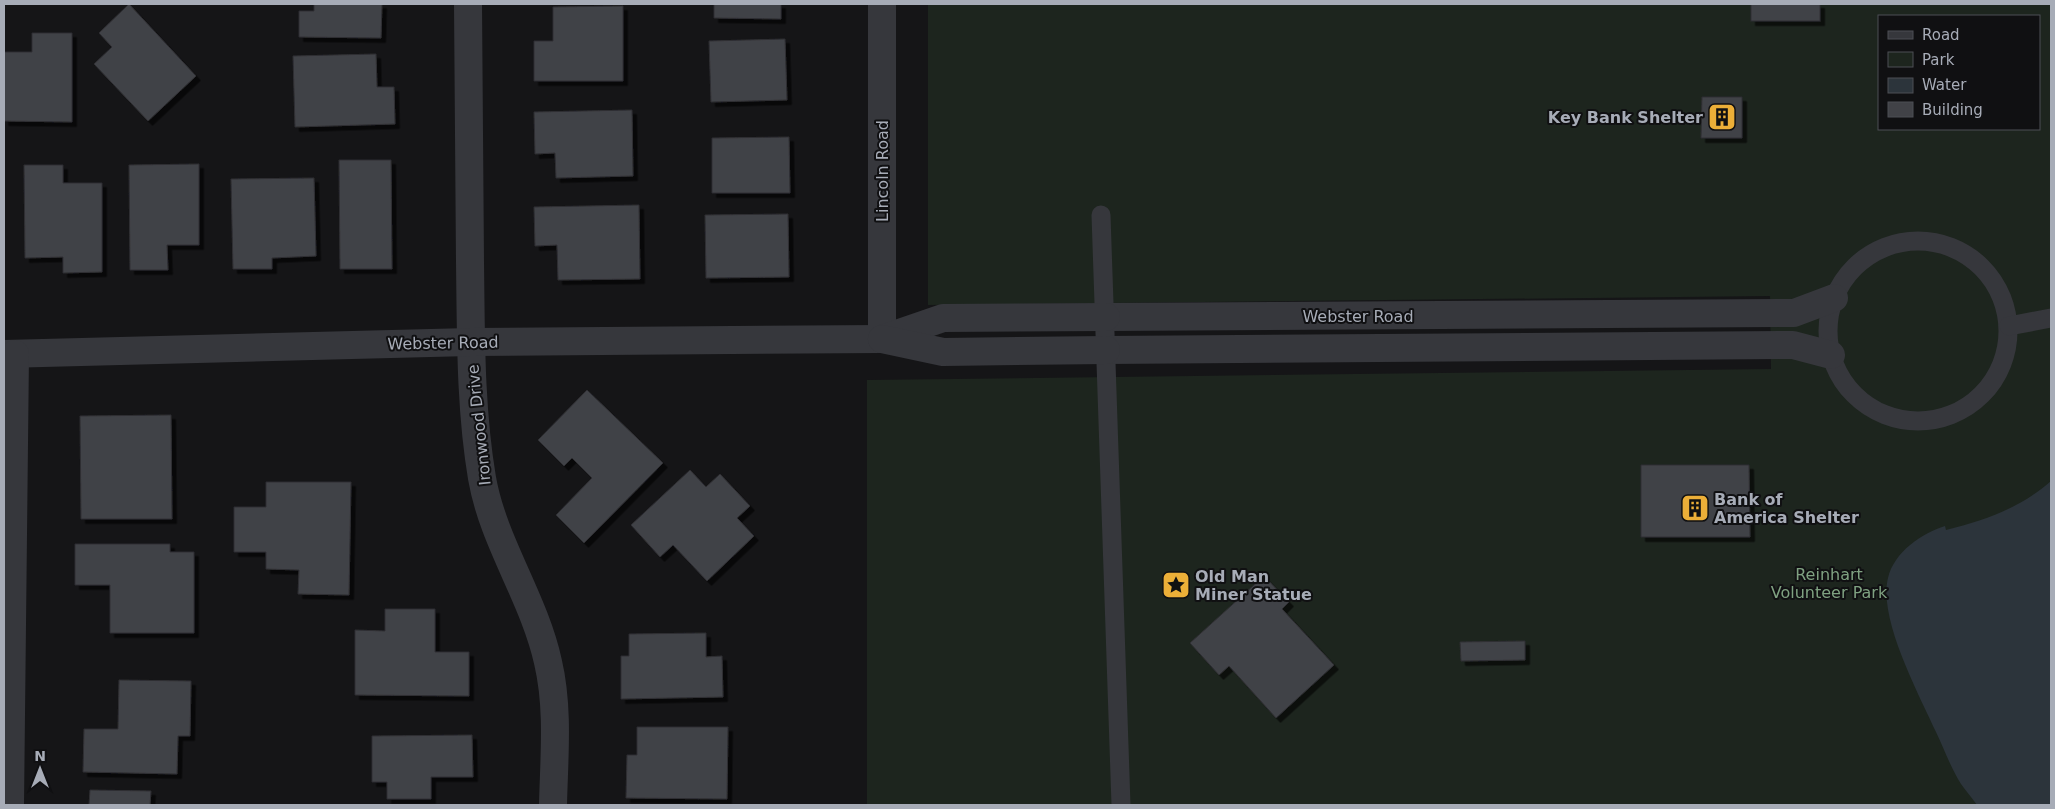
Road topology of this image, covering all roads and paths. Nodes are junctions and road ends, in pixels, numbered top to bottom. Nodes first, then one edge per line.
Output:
1 (468, 4) edge
2 (882, 4) edge
3 (1101, 215) dead end
4 (1834, 298) junction
5 (1106, 317) junction
6 (2051, 318) edge
7 (2009, 326) junction
8 (882, 339) junction
9 (470, 342) junction
10 (1106, 350) junction
11 (9, 354) edge
12 (1831, 356) junction
13 (10, 805) edge
14 (554, 805) edge
15 (1121, 805) edge

1 - 9 street, Ironwood Drive
2 - 8 street, Lincoln Road
3 - 5 lane
4 - 5 street, Webster Road
4 - 7 lane
4 - 12 lane
5 - 8 street, Webster Road
5 - 10 lane
6 - 7 lane
7 - 12 lane
8 - 9 street, Webster Road
8 - 10 street, Webster Road
9 - 11 street, Webster Road
9 - 14 street, Ironwood Drive
10 - 12 street, Webster Road
10 - 15 lane
11 - 13 street

